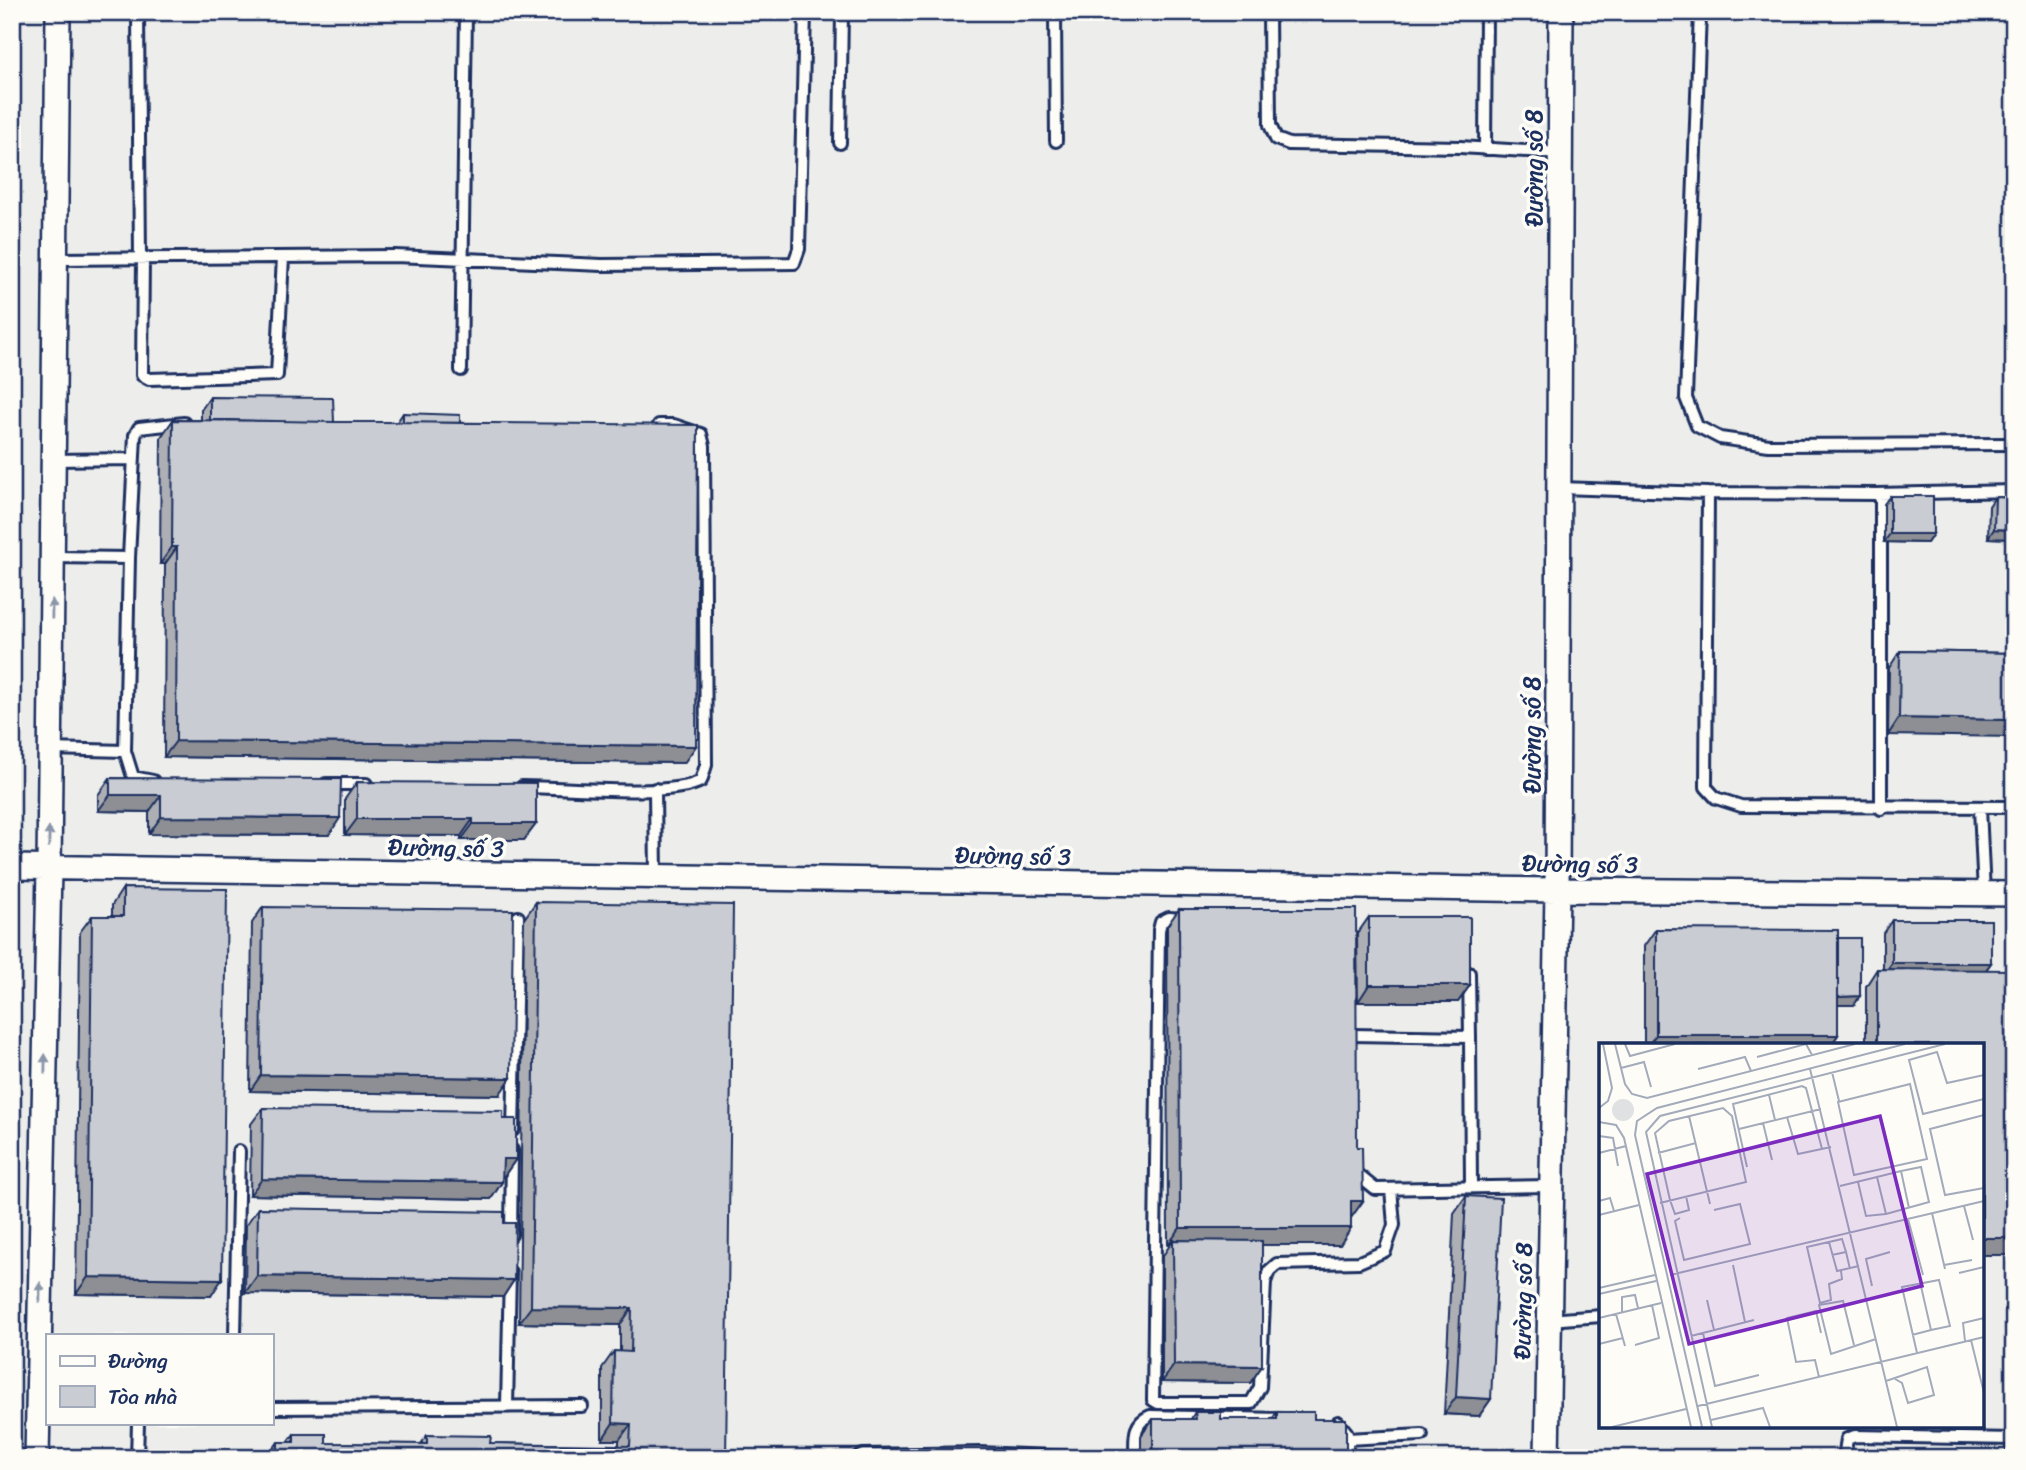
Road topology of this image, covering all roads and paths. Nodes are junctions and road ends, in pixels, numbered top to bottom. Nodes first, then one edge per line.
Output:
1 (58, 12) edge
2 (138, 12) edge
3 (466, 12) edge
4 (806, 12) edge
5 (842, 12) edge
6 (1055, 12) edge
7 (1269, 12) edge
8 (1486, 12) edge
9 (1561, 12) edge
10 (1700, 12) edge
11 (1056, 141) dead end
12 (840, 143) dead end
13 (1485, 149) junction
14 (1560, 153) junction
15 (283, 257) junction
16 (141, 258) junction
17 (464, 259) junction
18 (56, 260) junction
19 (461, 370) dead end
20 (184, 423) edge
21 (646, 425) edge
22 (2014, 444) edge
23 (133, 459) junction
24 (53, 460) junction
25 (1560, 488) junction
26 (2014, 491) edge
27 (1709, 493) junction
28 (1877, 494) junction
29 (52, 557) junction
30 (129, 558) junction
31 (50, 749) junction
32 (125, 751) junction
33 (164, 781) edge
34 (314, 784) edge
35 (382, 785) edge
36 (505, 786) edge
37 (655, 789) junction
38 (2014, 807) edge
39 (1980, 808) junction
40 (1881, 809) junction
41 (12, 867) edge
42 (49, 868) junction
43 (656, 877) junction
44 (1558, 890) junction
45 (1984, 894) junction
46 (2014, 894) edge
47 (518, 916) dead end
48 (1196, 919) edge
49 (1469, 959) edge
50 (1351, 1021) edge
51 (1352, 1035) junction
52 (1470, 1037) junction
53 (1352, 1048) edge
54 (240, 1151) dead end
55 (1353, 1157) edge
56 (1552, 1186) junction
57 (1471, 1187) junction
58 (1391, 1189) junction
59 (510, 1252) edge
60 (510, 1266) edge
61 (1599, 1316) edge
62 (1549, 1320) junction
63 (235, 1334) edge
64 (507, 1406) junction
65 (582, 1406) dead end
66 (273, 1408) edge
67 (43, 1410) edge
68 (1302, 1419) edge
69 (1329, 1419) edge
70 (138, 1424) edge
71 (1422, 1435) dead end
72 (1347, 1438) junction
73 (2013, 1439) edge
74 (37, 1458) edge
75 (136, 1458) edge
76 (856, 1458) edge
77 (1094, 1458) edge
78 (1135, 1458) edge
79 (1347, 1458) edge
80 (1547, 1458) edge
81 (1843, 1458) edge
82 (2012, 1458) edge

1 - 18 street
2 - 16 lane
3 - 17 lane
4 - 17 lane
5 - 12 lane
6 - 11 lane
7 - 13 lane
8 - 13 lane
9 - 14 street, Đường số 8
10 - 22 lane
13 - 14 lane
14 - 25 street, Đường số 8
15 - 16 lane
15 - 16 lane
15 - 17 lane
16 - 18 lane
17 - 19 lane
18 - 24 street
20 - 23 lane
21 - 37 lane
23 - 24 lane
23 - 30 lane
24 - 29 street
25 - 27 lane
25 - 44 street, Đường số 8
26 - 28 lane
27 - 28 lane
27 - 40 lane
28 - 40 lane
29 - 30 lane
31 -> 29 street
30 - 32 lane
31 - 32 lane
42 -> 31 street
32 - 33 lane
34 - 35 lane
36 - 37 lane
37 - 43 lane
38 - 39 lane
39 - 40 lane
39 - 45 lane
41 - 42 street, Đường số 3
42 - 43 street, Đường số 3
67 -> 42 street
43 - 44 street, Đường số 3
44 - 45 street, Đường số 3
44 - 56 street, Đường số 8
45 - 46 street, Đường số 3
47 - 59 lane
48 - 58 lane
49 - 52 lane
50 - 51 lane
51 - 52 lane
51 - 53 lane
52 - 57 lane
54 - 63 lane
55 - 58 lane
56 - 57 lane
56 - 62 street, Đường số 8
57 - 58 lane
60 - 64 lane
61 - 62 lane
62 - 80 street, Đường số 8
64 - 65 lane
64 - 66 lane
67 - 74 street
68 - 78 lane
69 - 72 lane
70 - 75 lane
71 - 72 lane
72 - 79 lane
73 - 81 lane
73 - 82 lane
76 - 77 lane

